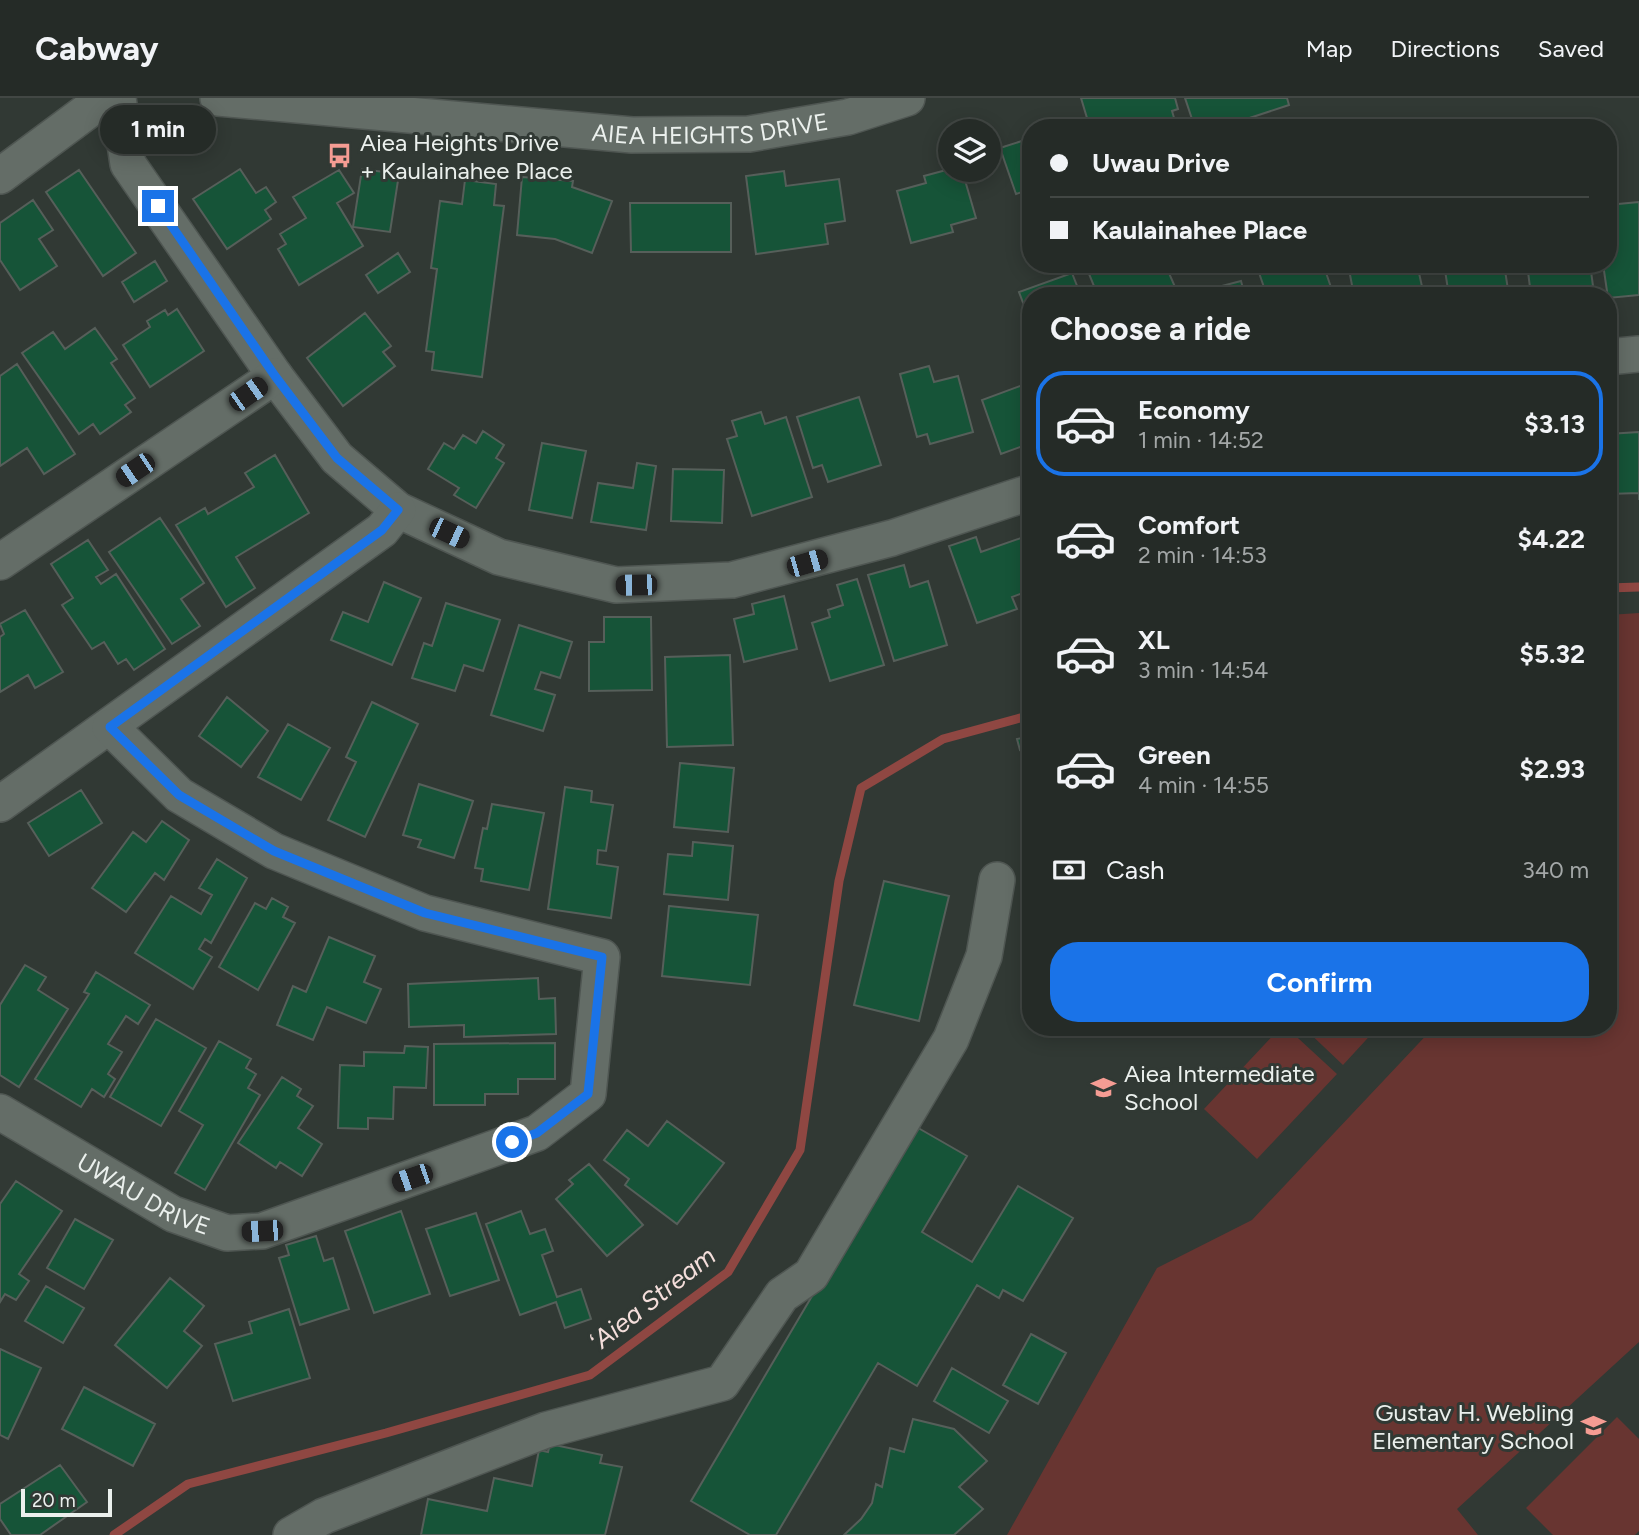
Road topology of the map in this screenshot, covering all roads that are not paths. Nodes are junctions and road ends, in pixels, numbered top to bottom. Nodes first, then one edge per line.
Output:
1 (105, 98) edge
2 (118, 98) edge
3 (218, 98) edge
4 (907, 98) edge
5 (0, 176) edge
6 (1639, 354) edge
7 (1617, 356) edge
8 (275, 376) junction
9 (1022, 495) edge
10 (398, 510) junction
11 (0, 562) edge
12 (110, 727) junction
13 (0, 804) edge
14 (997, 880) dead end
15 (0, 1112) edge
16 (291, 1535) edge

1 - 5 street
2 - 8 street
3 - 4 street, AIEA HEIGHTS DRIVE
6 - 7 street
8 - 10 street
8 - 11 street
9 - 10 street
10 - 12 street
12 - 13 street
12 - 15 street, UWAU DRIVE
14 - 16 street

